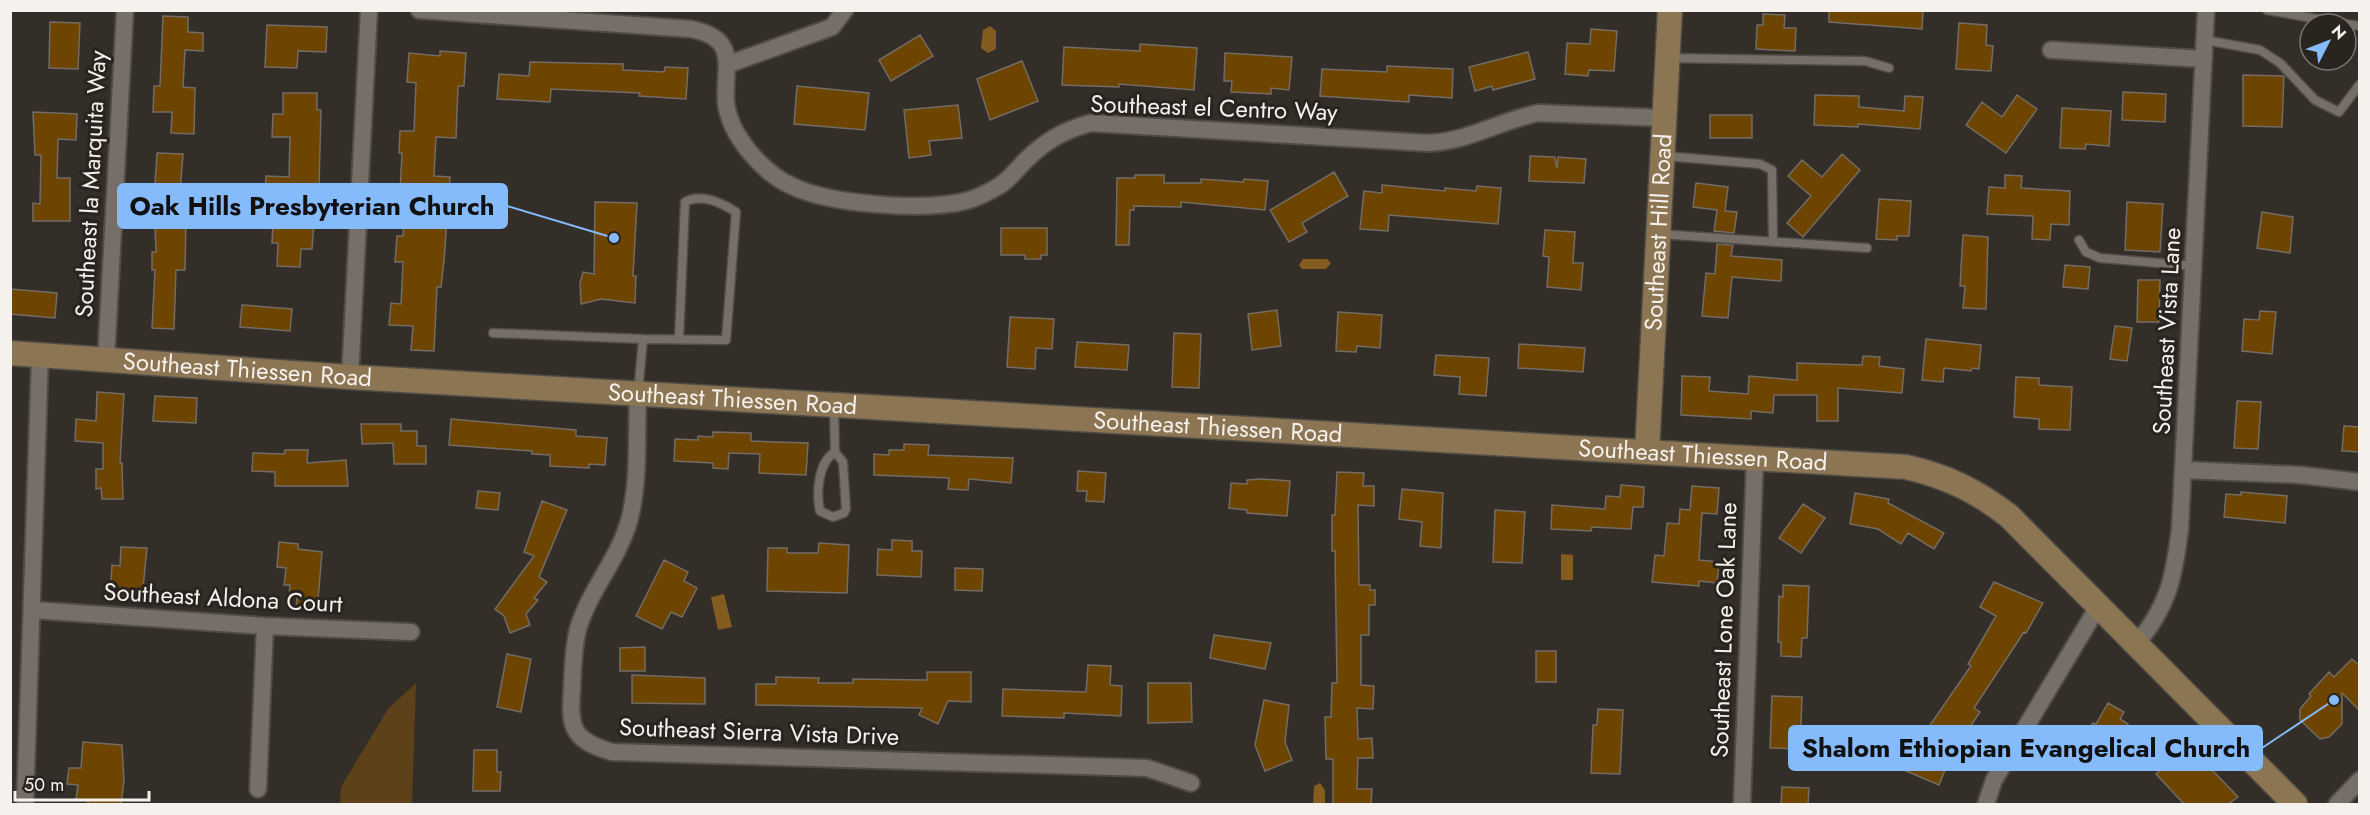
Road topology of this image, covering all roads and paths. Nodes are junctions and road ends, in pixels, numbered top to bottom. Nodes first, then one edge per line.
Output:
1 (125, 10) edge
2 (369, 10) edge
3 (419, 10) edge
4 (845, 10) edge
5 (1670, 10) edge
6 (2206, 10) edge
7 (2267, 10) edge
8 (572, 15) edge
9 (2298, 15) edge
10 (2205, 40) junction
11 (2051, 50) dead end
12 (1668, 58) junction
13 (2204, 59) junction
14 (729, 64) junction
15 (1889, 68) dead end
16 (2360, 84) edge
17 (1665, 118) junction
18 (1663, 156) junction
19 (1659, 234) junction
20 (2079, 240) dead end
21 (1773, 241) junction
22 (1867, 248) dead end
23 (2194, 266) junction
24 (493, 333) dead end
25 (643, 339) junction
26 (679, 339) junction
27 (10, 353) edge
28 (40, 355) junction
29 (106, 359) junction
30 (350, 377) junction
31 (638, 393) junction
32 (834, 404) junction
33 (835, 452) junction
34 (1647, 452) junction
35 (1755, 458) junction
36 (2185, 470) junction
37 (2360, 482) edge
38 (2099, 605) junction
39 (33, 610) junction
40 (265, 626) junction
41 (411, 632) dead end
42 (2137, 643) junction
43 (18, 758) edge
44 (2360, 780) edge
45 (1191, 783) dead end
46 (258, 789) dead end
47 (25, 804) edge
48 (1742, 804) edge
49 (1986, 804) edge
50 (2295, 804) edge
51 (2337, 804) edge

1 - 29 street, Southeast la Marquita Way
2 - 30 street
3 - 8 street
4 - 14 street
5 - 12 main road, Southeast Hill Road
6 - 10 street, Southeast Vista Lane
7 - 9 lane
8 - 14 street
10 - 13 street, Southeast Vista Lane
10 - 16 lane
11 - 13 street
12 - 15 lane
12 - 17 main road, Southeast Hill Road
13 - 23 street, Southeast Vista Lane
14 - 17 street, Southeast el Centro Way
17 - 18 main road, Southeast Hill Road
18 - 19 main road, Southeast Hill Road
18 - 21 lane
19 - 21 lane
19 - 34 main road, Southeast Hill Road
20 - 23 lane
21 - 22 lane
23 - 36 street, Southeast Vista Lane
24 - 25 lane
25 - 26 lane
25 - 31 lane
26 - 26 lane
27 - 28 main road, Southeast Thiessen Road
28 - 29 main road, Southeast Thiessen Road
28 - 39 street
29 - 30 main road, Southeast Thiessen Road
30 - 31 main road, Southeast Thiessen Road
31 - 32 main road, Southeast Thiessen Road
31 - 45 street, Southeast Sierra Vista Drive
32 - 33 lane
32 - 34 main road, Southeast Thiessen Road
33 - 33 lane
34 - 35 main road, Southeast Thiessen Road
35 - 38 main road, Southeast Thiessen Road
35 - 48 street, Southeast Lone Oak Lane
36 - 37 street
36 - 42 street, Southeast Vista Lane
38 - 42 main road, Southeast Thiessen Road
38 - 49 street
39 - 40 street, Southeast Aldona Court
39 - 43 street
40 - 41 street, Southeast Aldona Court
40 - 46 street
42 - 50 main road, Southeast Thiessen Road
43 - 47 street
44 - 51 street

